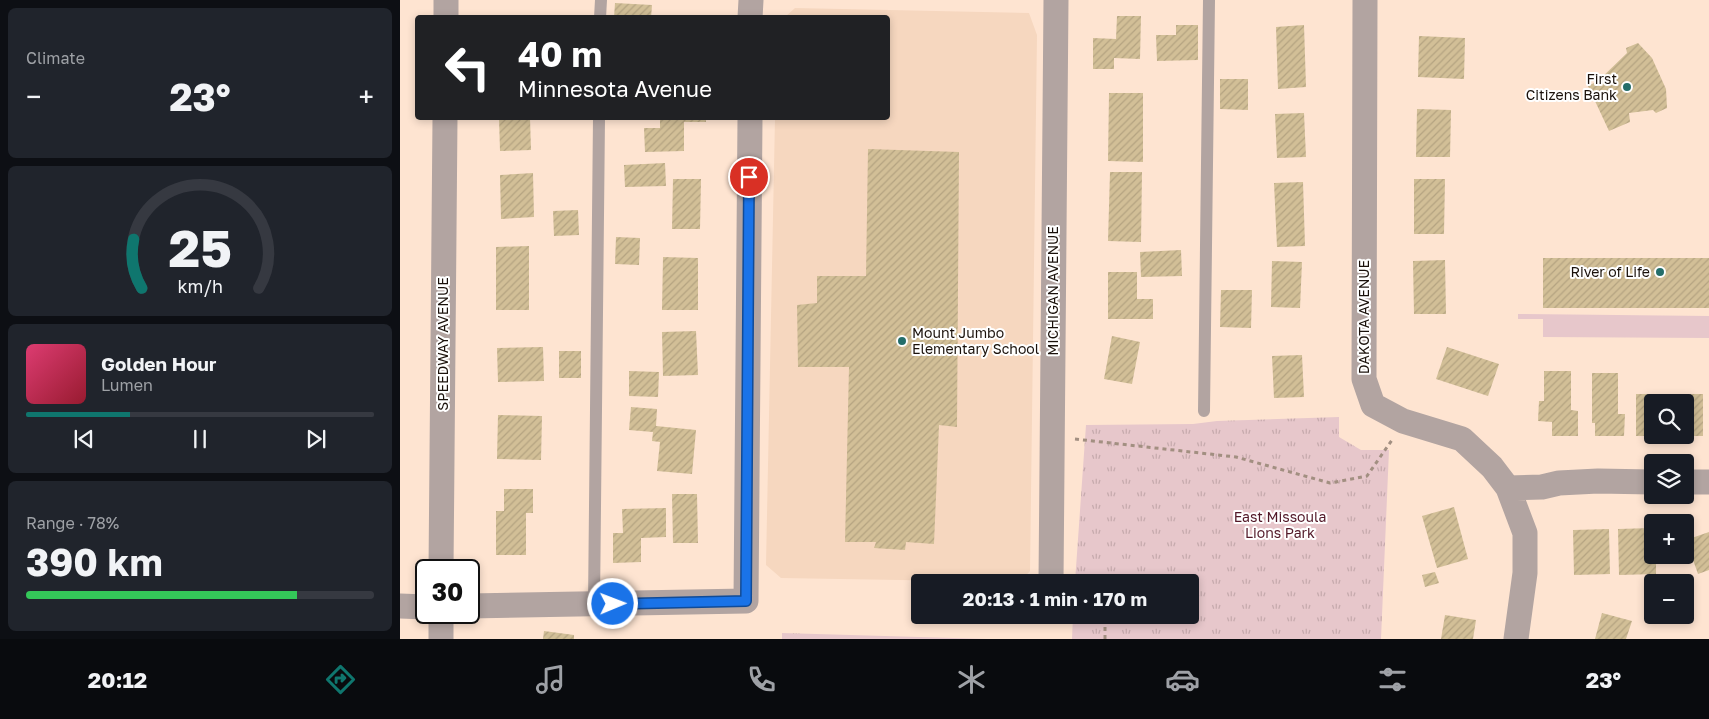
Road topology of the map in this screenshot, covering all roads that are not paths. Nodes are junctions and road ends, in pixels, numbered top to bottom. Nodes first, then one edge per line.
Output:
1 (446, 0) edge
2 (600, 0) edge
3 (751, 0) edge
4 (1056, 0) edge
5 (1210, 0) edge
6 (1365, 0) edge
7 (446, 15) edge
8 (600, 15) edge
9 (750, 15) edge
10 (445, 120) edge
11 (599, 120) edge
12 (750, 120) edge
13 (1204, 411) dead end
14 (1644, 482) edge
15 (1694, 482) edge
16 (1709, 482) edge
17 (1508, 488) junction
18 (441, 559) edge
19 (1051, 574) edge
20 (594, 604) junction
21 (400, 606) edge
22 (480, 606) edge
23 (415, 607) edge
24 (441, 624) edge
25 (441, 639) edge
26 (1516, 639) edge

1 - 7 street
2 - 8 lane
3 - 9 street
4 - 19 street, MICHIGAN AVENUE
5 - 13 lane
6 - 17 street, DAKOTA AVENUE
10 - 18 street, SPEEDWAY AVENUE
11 - 20 lane
12 - 20 street
14 - 17 street
15 - 16 street
17 - 26 street, DAKOTA AVENUE
20 - 22 street
21 - 23 street
24 - 25 street

